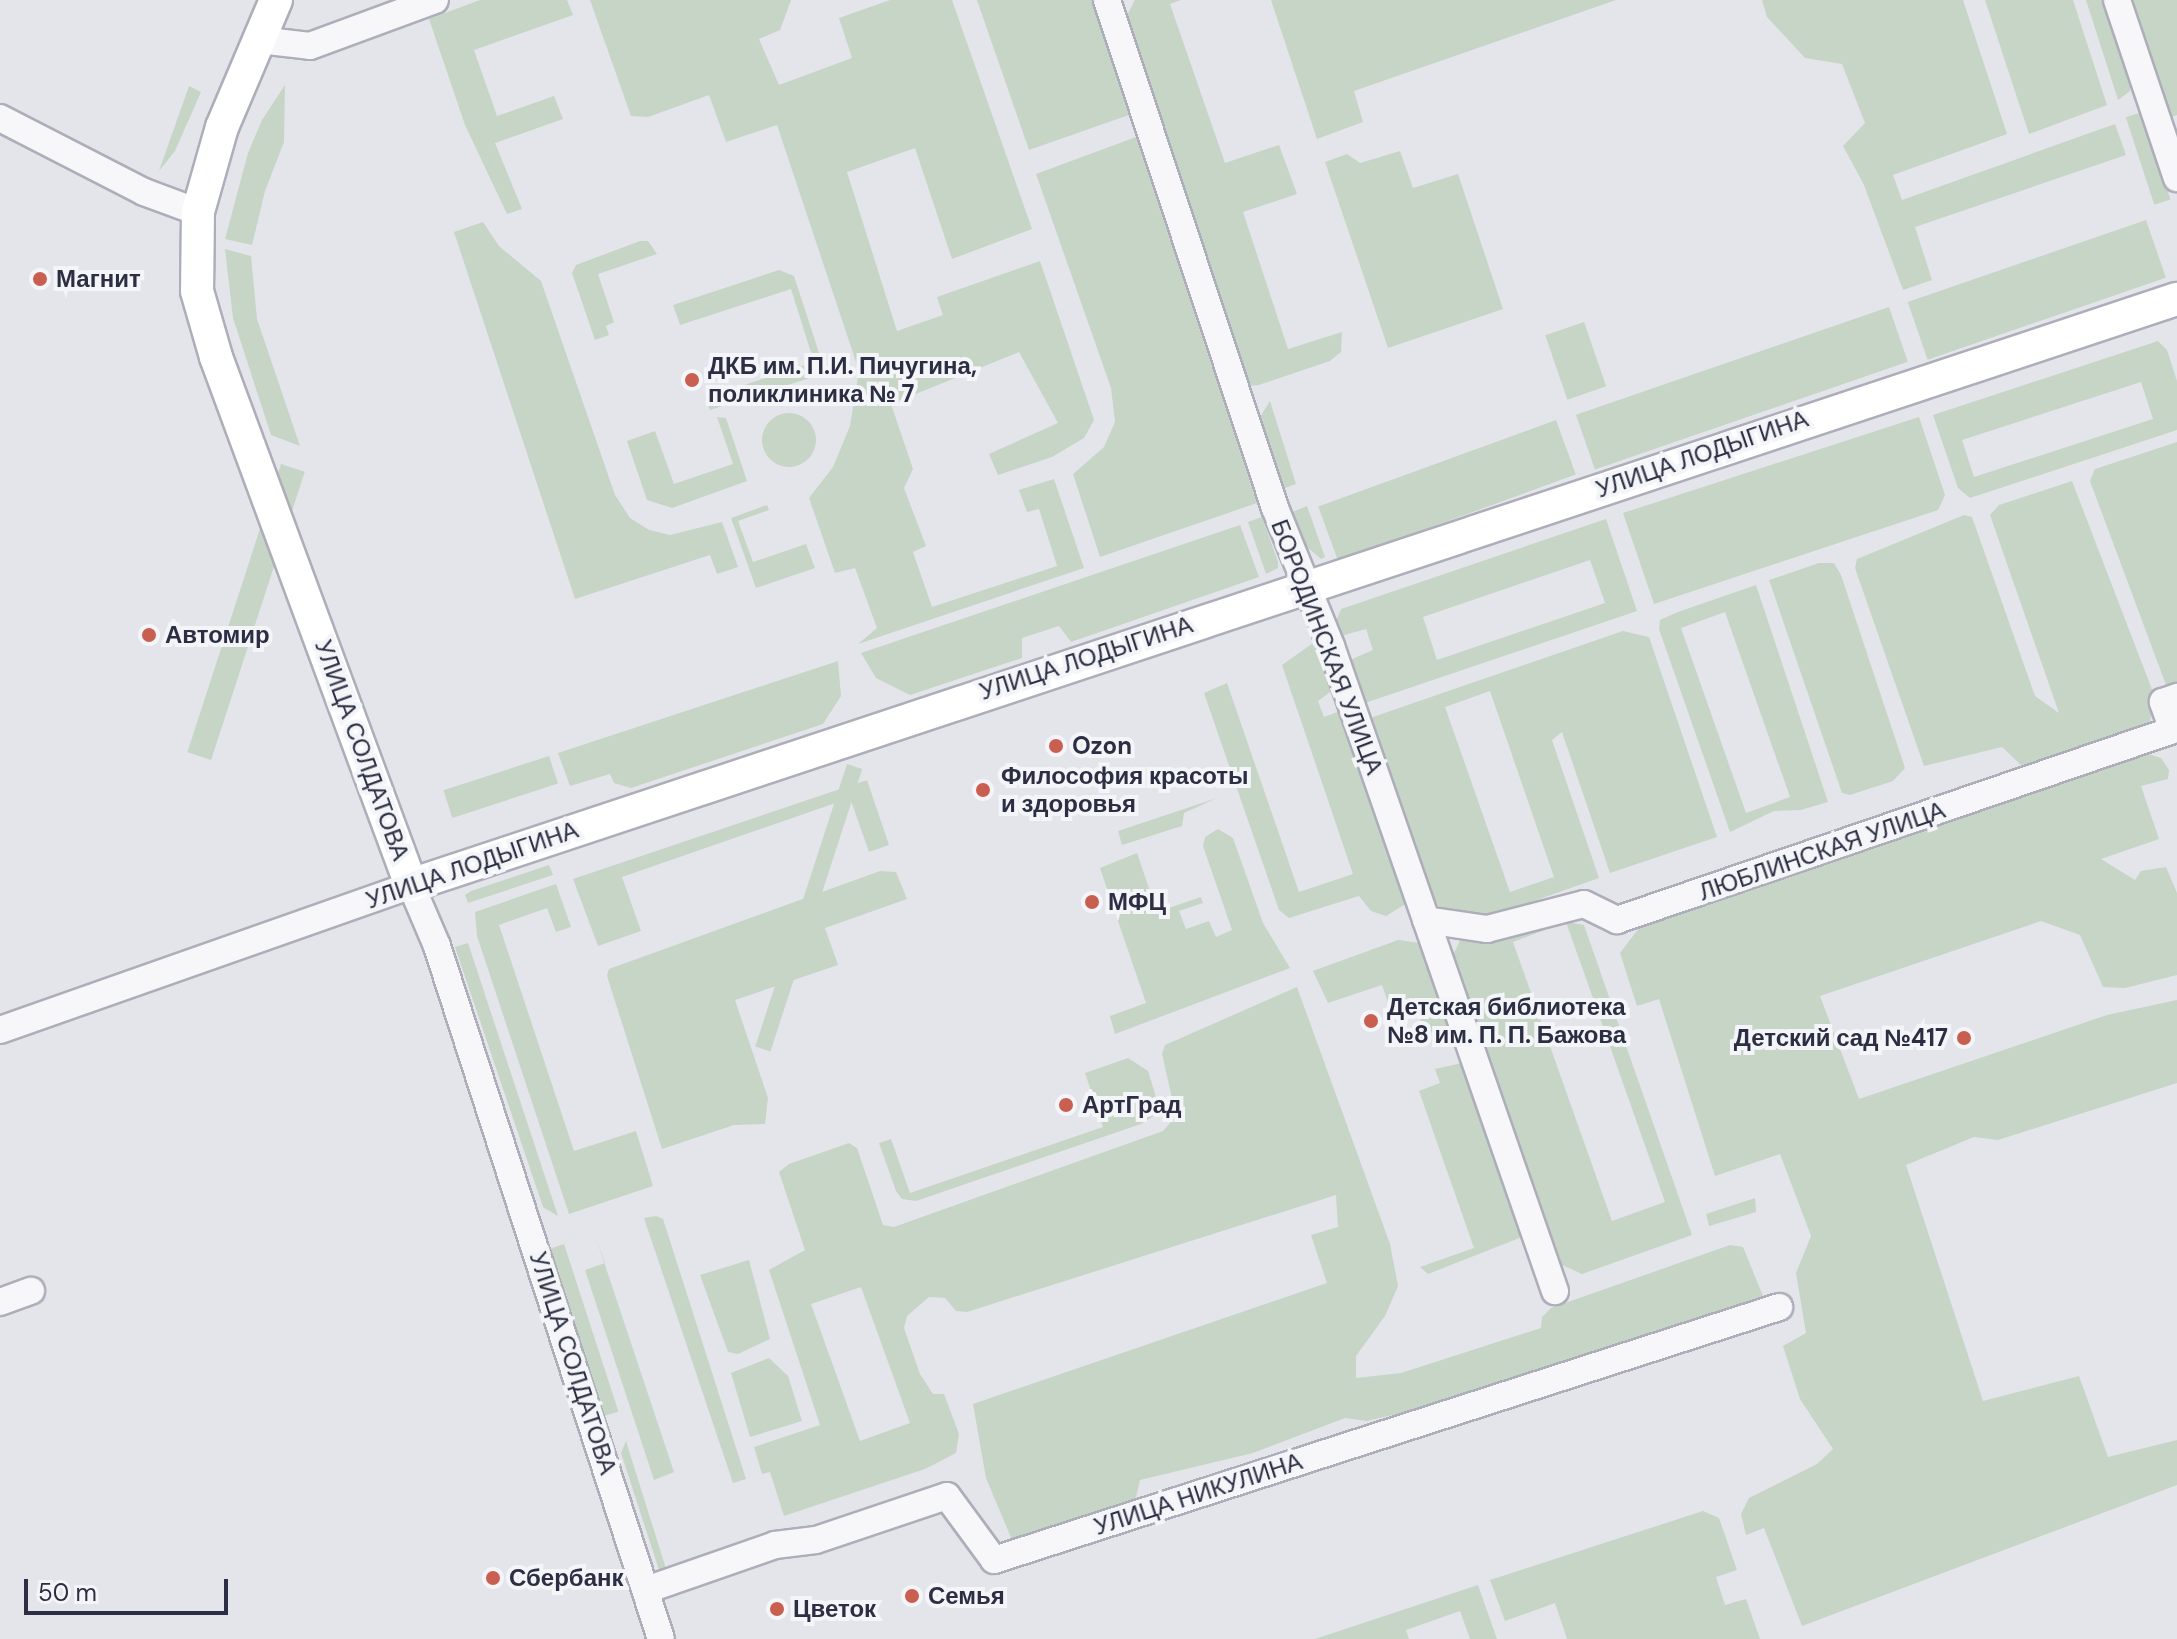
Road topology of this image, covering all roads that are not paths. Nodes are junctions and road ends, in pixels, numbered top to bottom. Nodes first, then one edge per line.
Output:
1 (276, 0) edge
2 (435, 0) edge
3 (1107, 0) edge
4 (2117, 0) edge
5 (259, 40) junction
6 (0, 118) edge
7 (2177, 178) edge
8 (198, 212) junction
9 (2177, 299) edge
10 (1304, 587) junction
11 (2177, 697) edge
12 (411, 885) junction
13 (1426, 920) junction
14 (0, 1030) edge
15 (31, 1291) dead end
16 (1555, 1291) dead end
17 (0, 1302) edge
18 (1779, 1307) dead end
19 (646, 1590) junction
20 (661, 1639) edge

1 - 5 main road, УЛИЦА СОЛДАТОВА
2 - 5 street
3 - 10 street, БОРОДИНСКАЯ УЛИЦА
4 - 7 street
5 - 8 main road, УЛИЦА СОЛДАТОВА
6 - 8 street
8 - 12 main road, УЛИЦА СОЛДАТОВА
9 - 10 main road, УЛИЦА ЛОДЫГИНА
10 - 12 main road, УЛИЦА ЛОДЫГИНА
10 - 13 street, БОРОДИНСКАЯ УЛИЦА
11 - 13 street, ЛЮБЛИНСКАЯ УЛИЦА
12 - 14 street, УЛИЦА ЛОДЫГИНА
12 - 19 street, УЛИЦА СОЛДАТОВА
13 - 16 street, БОРОДИНСКАЯ УЛИЦА
15 - 17 street
18 - 19 street, УЛИЦА НИКУЛИНА
19 - 20 street, УЛИЦА СОЛДАТОВА

